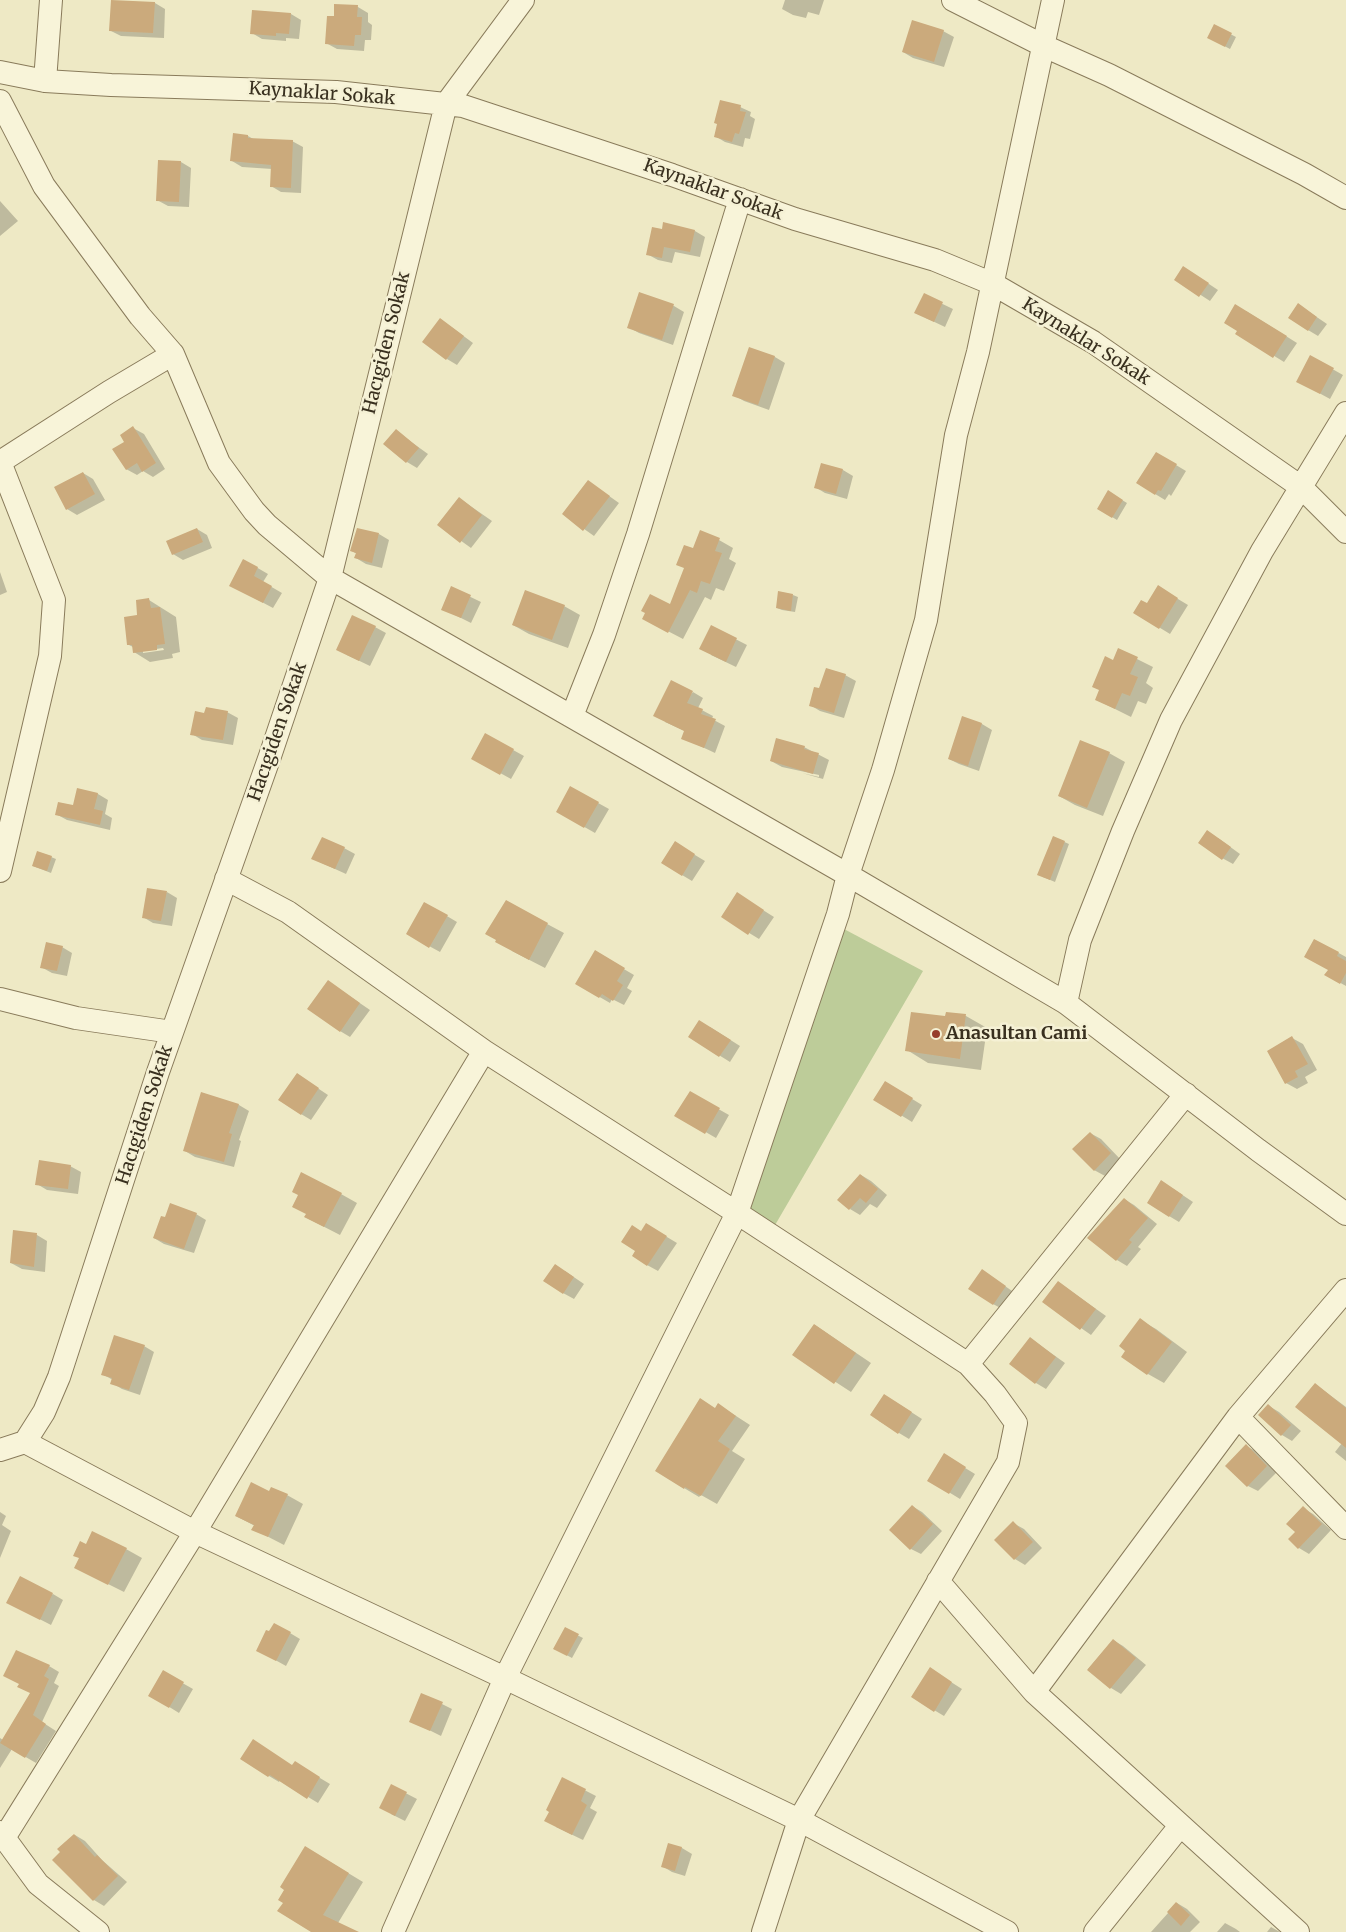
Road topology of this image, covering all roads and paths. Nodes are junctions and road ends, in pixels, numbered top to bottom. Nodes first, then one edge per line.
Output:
1 (51, 0) edge
2 (523, 0) edge
3 (953, 0) edge
4 (1053, 0) edge
5 (1044, 46) junction
6 (0, 72) edge
7 (44, 81) junction
8 (0, 101) edge
9 (446, 104) junction
10 (1346, 198) edge
11 (740, 199) junction
12 (993, 284) junction
13 (173, 354) junction
14 (1346, 413) edge
15 (0, 462) edge
16 (1301, 487) junction
17 (1346, 532) edge
18 (330, 578) junction
19 (572, 716) junction
20 (0, 871) edge
21 (848, 875) junction
22 (226, 879) junction
23 (0, 999) edge
24 (1066, 1002) junction
25 (172, 1032) junction
26 (484, 1051) junction
27 (1186, 1094) junction
28 (737, 1213) junction
29 (1346, 1214) edge
30 (1346, 1290) edge
31 (968, 1364) junction
32 (1238, 1417) junction
33 (25, 1442) junction
34 (0, 1450) edge
35 (1346, 1528) edge
36 (196, 1532) junction
37 (938, 1581) junction
38 (505, 1678) junction
39 (1034, 1692) junction
40 (799, 1820) junction
41 (1180, 1826) junction
42 (2, 1835) edge
43 (98, 1932) edge
44 (394, 1932) edge
45 (763, 1932) edge
46 (1007, 1932) edge
47 (1095, 1932) edge
48 (1298, 1932) edge

1 - 7 street
2 - 9 street, Hacıgiden Sokak
3 - 5 street
4 - 5 street
5 - 10 street
5 - 12 street
6 - 7 street, Kaynaklar Sokak
7 - 9 street, Kaynaklar Sokak
8 - 13 street
9 - 11 street, Kaynaklar Sokak
9 - 18 street, Hacıgiden Sokak
11 - 12 street, Kaynaklar Sokak
11 - 19 street
12 - 16 street, Kaynaklar Sokak
12 - 21 street
13 - 15 street
13 - 18 street
14 - 16 street
15 - 20 street
16 - 17 street, Kaynaklar Sokak
16 - 24 street
18 - 19 street
18 - 22 street, Hacıgiden Sokak
19 - 21 street
21 - 24 street
21 - 28 street
22 - 25 street, Hacıgiden Sokak
22 - 26 street
23 - 25 street
24 - 27 street
25 - 33 street, Hacıgiden Sokak
26 - 28 street
26 - 36 street
27 - 29 street
27 - 31 street
28 - 31 street
28 - 38 street
30 - 32 street
31 - 37 street
32 - 35 street
32 - 39 street
33 - 34 street
33 - 36 street
36 - 38 street
36 - 42 street
37 - 39 street
37 - 40 street
38 - 40 street
38 - 44 street
39 - 41 street
40 - 45 street
40 - 46 street
41 - 47 street
41 - 48 street
42 - 43 street

